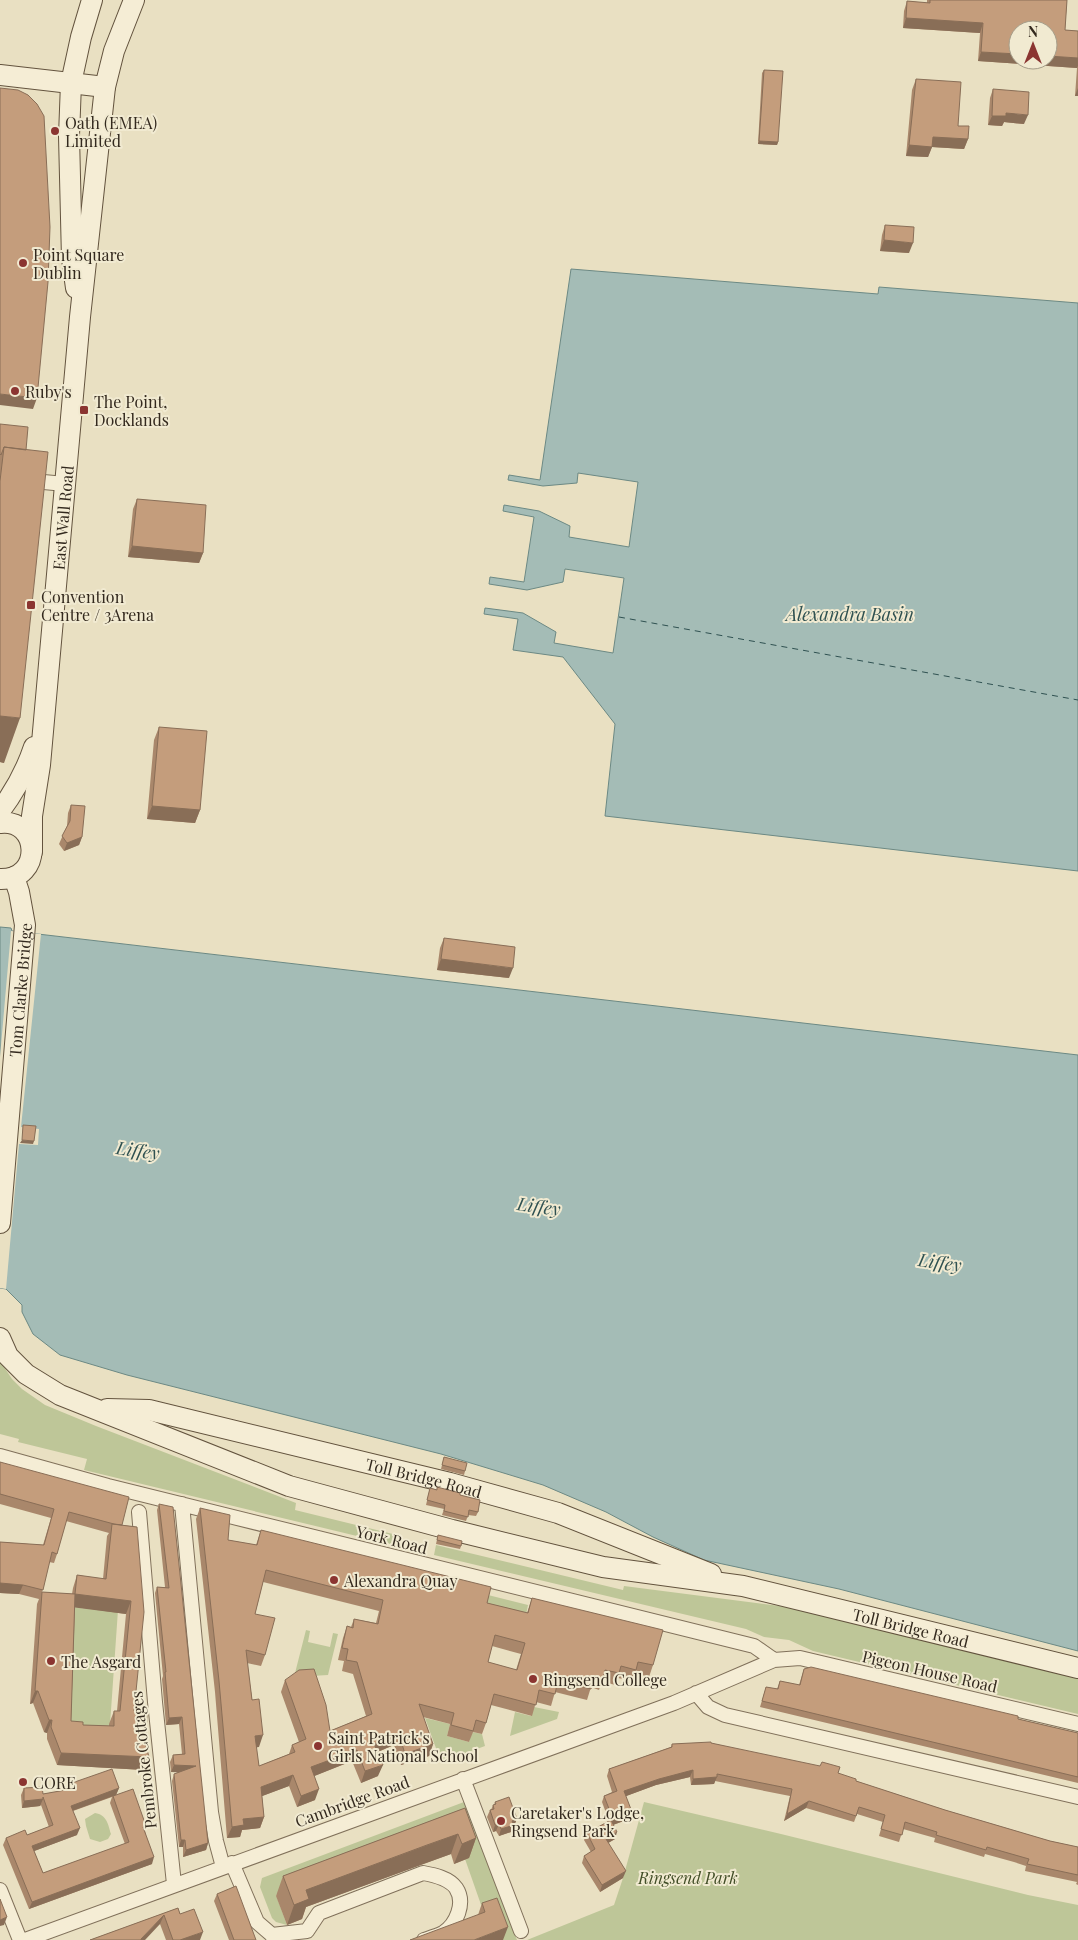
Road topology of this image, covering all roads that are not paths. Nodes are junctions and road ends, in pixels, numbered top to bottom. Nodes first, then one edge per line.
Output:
1 (92, 0) edge
2 (134, 0) edge
3 (0, 75) edge
4 (71, 83) junction
5 (105, 88) junction
6 (80, 317) junction
7 (0, 478) edge
8 (65, 484) junction
9 (44, 718) junction
10 (0, 811) edge
11 (0, 823) edge
12 (32, 852) junction
13 (4, 879) edge
14 (0, 1223) edge
15 (0, 1338) edge
16 (95, 1409) junction
17 (0, 1456) edge
18 (182, 1507) junction
19 (139, 1512) dead end
20 (743, 1586) junction
21 (774, 1660) junction
22 (1078, 1668) edge
23 (696, 1693) junction
24 (1078, 1724) edge
25 (463, 1779) junction
26 (1078, 1797) edge
27 (228, 1865) junction
28 (174, 1884) junction
29 (0, 1890) edge
30 (520, 1931) dead end
31 (310, 1936) edge
32 (273, 1937) edge
33 (20, 1940) edge
34 (25, 1940) edge
35 (424, 1940) edge

1 - 4 main road, East Wall Road
2 - 5 main road, East Wall Road
3 - 4 main road
4 - 5 main road
4 - 6 main road, East Wall Road
5 - 6 main road, East Wall Road
6 - 8 main road, East Wall Road
7 - 8 street
8 - 9 main road, East Wall Road
9 - 10 main road, East Wall Road
9 - 12 main road, East Wall Road
11 - 12 main road
12 - 13 main road
13 - 14 main road, Tom Clarke Bridge
15 - 16 main road, Toll Bridge Road
16 - 20 main road, Toll Bridge Road
16 - 20 main road, Toll Bridge Road
17 - 18 street, York Road
18 - 21 street, York Road
18 - 27 street
19 - 28 street, Pembroke Cottages
20 - 22 main road, Toll Bridge Road
21 - 23 street, Cambridge Road
21 - 24 street, Pigeon House Road
23 - 25 street, Cambridge Road
23 - 26 street
25 - 27 street, Cambridge Road
25 - 30 street
27 - 28 street, Cambridge Road
27 - 32 street
28 - 34 street, Cambridge Road
29 - 33 street
31 - 32 street
31 - 35 street

